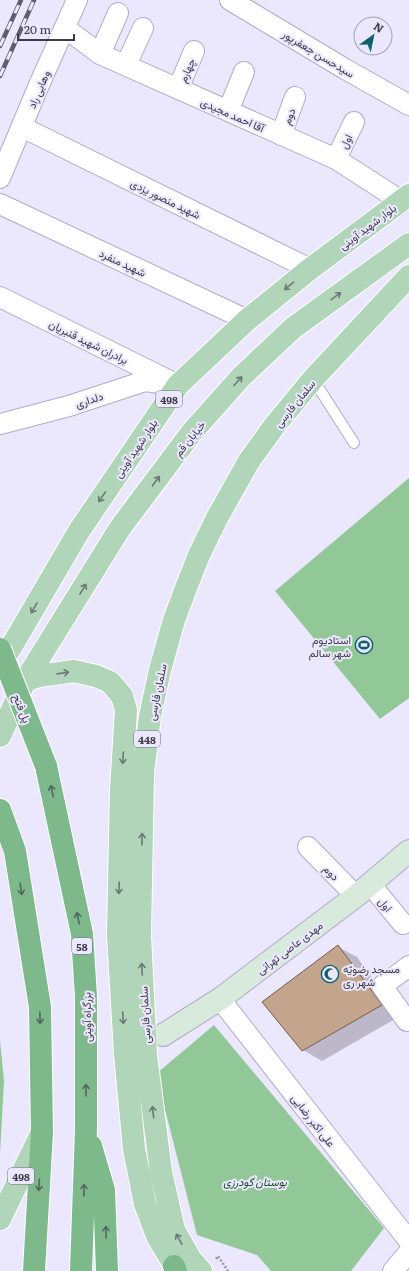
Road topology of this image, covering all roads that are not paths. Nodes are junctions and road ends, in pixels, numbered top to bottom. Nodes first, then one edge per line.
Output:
1 (78, 0) edge
2 (230, 0) edge
3 (118, 13) dead end
4 (65, 28) junction
5 (143, 28) dead end
6 (194, 51) dead end
7 (100, 54) junction
8 (126, 65) junction
9 (244, 72) dead end
10 (178, 89) junction
11 (295, 97) dead end
12 (409, 105) edge
13 (228, 111) junction
14 (354, 122) dead end
15 (22, 126) junction
16 (281, 135) junction
17 (336, 159) junction
18 (0, 178) edge
19 (405, 198) edge
20 (0, 204) edge
21 (409, 244) edge
22 (310, 269) junction
23 (409, 276) edge
24 (0, 297) edge
25 (247, 320) junction
26 (313, 379) junction
27 (178, 385) junction
28 (0, 424) edge
29 (354, 443) dead end
30 (0, 649) edge
31 (0, 666) edge
32 (25, 681) junction
33 (0, 736) edge
34 (46, 766) joint
35 (0, 810) edge
36 (308, 847) dead end
37 (409, 851) edge
38 (363, 890) junction
39 (403, 924) dead end
40 (409, 966) edge
41 (220, 999) junction
42 (407, 1021) dead end
43 (163, 1034) dead end
44 (86, 1129) junction
45 (42, 1132) junction
46 (0, 1219) edge
47 (409, 1241) edge
48 (409, 1252) edge
49 (176, 1269) edge
50 (34, 1271) edge
51 (82, 1271) edge
52 (107, 1271) edge
53 (201, 1271) edge
54 (393, 1271) edge

1 - 4 street, وهابی راد
2 - 12 street, سیدحسن جعفرپور
3 - 7 street
4 - 7 street, آقا احمد مجیدی
4 - 15 street, وهابی راد
5 - 8 street
6 - 10 street, چهارم
7 - 8 street, آقا احمد مجیدی
8 - 10 street, آقا احمد مجیدی
9 - 13 street
10 - 13 street, آقا احمد مجیدی
11 - 16 street, دوم
13 - 16 street, آقا احمد مجیدی
14 - 17 street, اول
15 - 18 street, وهابی راد
15 - 22 street, شهید منصور یزدی
16 - 17 street, آقا احمد مجیدی
17 - 19 street, آقا احمد مجیدی
19 - 22 main road, بلوار شهید آوینی / 498
20 - 25 street, شهید منفرد
32 -> 21 main road, خیابان قم
22 -> 25 main road, بلوار شهید آوینی / 498
23 - 26 main road, سلمان فارسی / 448
24 - 27 street, برادران شهید قنبریان
25 - 27 main road, بلوار شهید آوینی / 498
26 - 29 lane
53 -> 26 main road, سلمان فارسی / 448
27 - 28 street, دلداری
27 -> 31 main road, بلوار شهید آوینی / 498
30 - 34 highway, پل فتح / 58, bridge
32 - 33 main road
32 -> 49 main road, سلمان فارسی / 448
44 -> 34 highway, بزرگراه آوینی / 58
35 -> 45 highway
36 - 38 street, دوم
37 - 38 street, مهدی عاصی تهرانی
38 - 39 street, اول
38 - 41 street, مهدی عاصی تهرانی
40 - 42 street
41 - 43 street, مهدی عاصی تهرانی
41 - 47 street, علی اکبر رضایی
51 -> 44 highway, بزرگراه آوینی / 58
52 -> 44 highway
45 - 46 main road, 498
45 -> 50 highway
48 - 54 street

